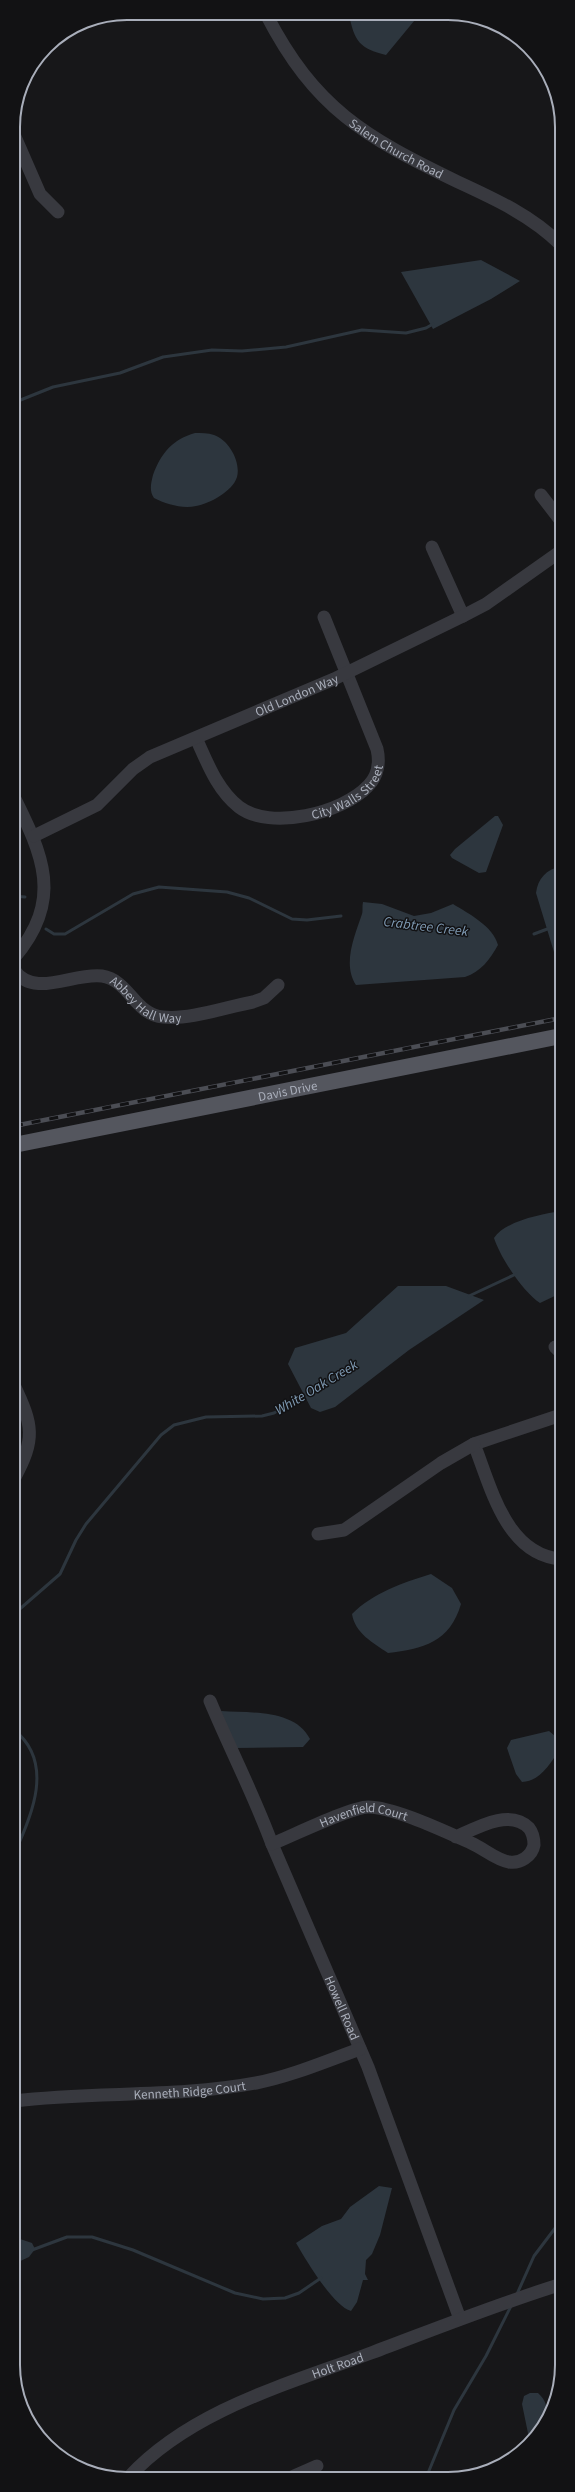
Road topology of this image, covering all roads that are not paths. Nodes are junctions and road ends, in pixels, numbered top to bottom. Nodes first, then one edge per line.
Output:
1 (269, 20) edge
2 (20, 148) edge
3 (58, 212) dead end
4 (555, 237) edge
5 (541, 495) dead end
6 (555, 513) edge
7 (432, 547) dead end
8 (555, 560) edge
9 (463, 616) junction
10 (324, 617) dead end
11 (346, 673) junction
12 (196, 738) junction
13 (20, 807) edge
14 (34, 836) junction
15 (20, 950) edge
16 (20, 977) edge
17 (278, 985) dead end
18 (555, 1037) edge
19 (20, 1144) edge
20 (20, 1402) edge
21 (555, 1417) edge
22 (474, 1444) junction
23 (20, 1467) edge
24 (318, 1534) dead end
25 (555, 1558) edge
26 (210, 1701) dead end
27 (456, 1837) junction
28 (272, 1844) junction
29 (360, 2048) junction
30 (20, 2101) edge
31 (555, 2286) edge
32 (549, 2288) junction
33 (555, 2290) edge
34 (460, 2319) junction
35 (317, 2466) dead end
36 (134, 2472) edge
37 (303, 2472) edge

1 - 4 street, Salem Church Road
2 - 3 street
5 - 6 street
7 - 9 street
8 - 9 street, Old London Way
9 - 11 street, Old London Way
10 - 11 street, City Walls Street
11 - 12 street, Old London Way
11 - 12 street, City Walls Street
12 - 14 street, Old London Way
13 - 14 street
14 - 15 street
16 - 17 street, Abbey Hall Way
18 - 19 main road, Davis Drive
20 - 23 street
21 - 22 street
22 - 24 street
22 - 25 street
26 - 28 street, Howell Road
27 - 27 street, Havenfield Court
27 - 28 street, Havenfield Court
28 - 29 street, Howell Road
29 - 30 street, Kenneth Ridge Court
29 - 34 street, Howell Road
31 - 32 street, Holt Road
32 - 33 street
32 - 34 street, Holt Road
34 - 36 street, Holt Road
35 - 37 street

